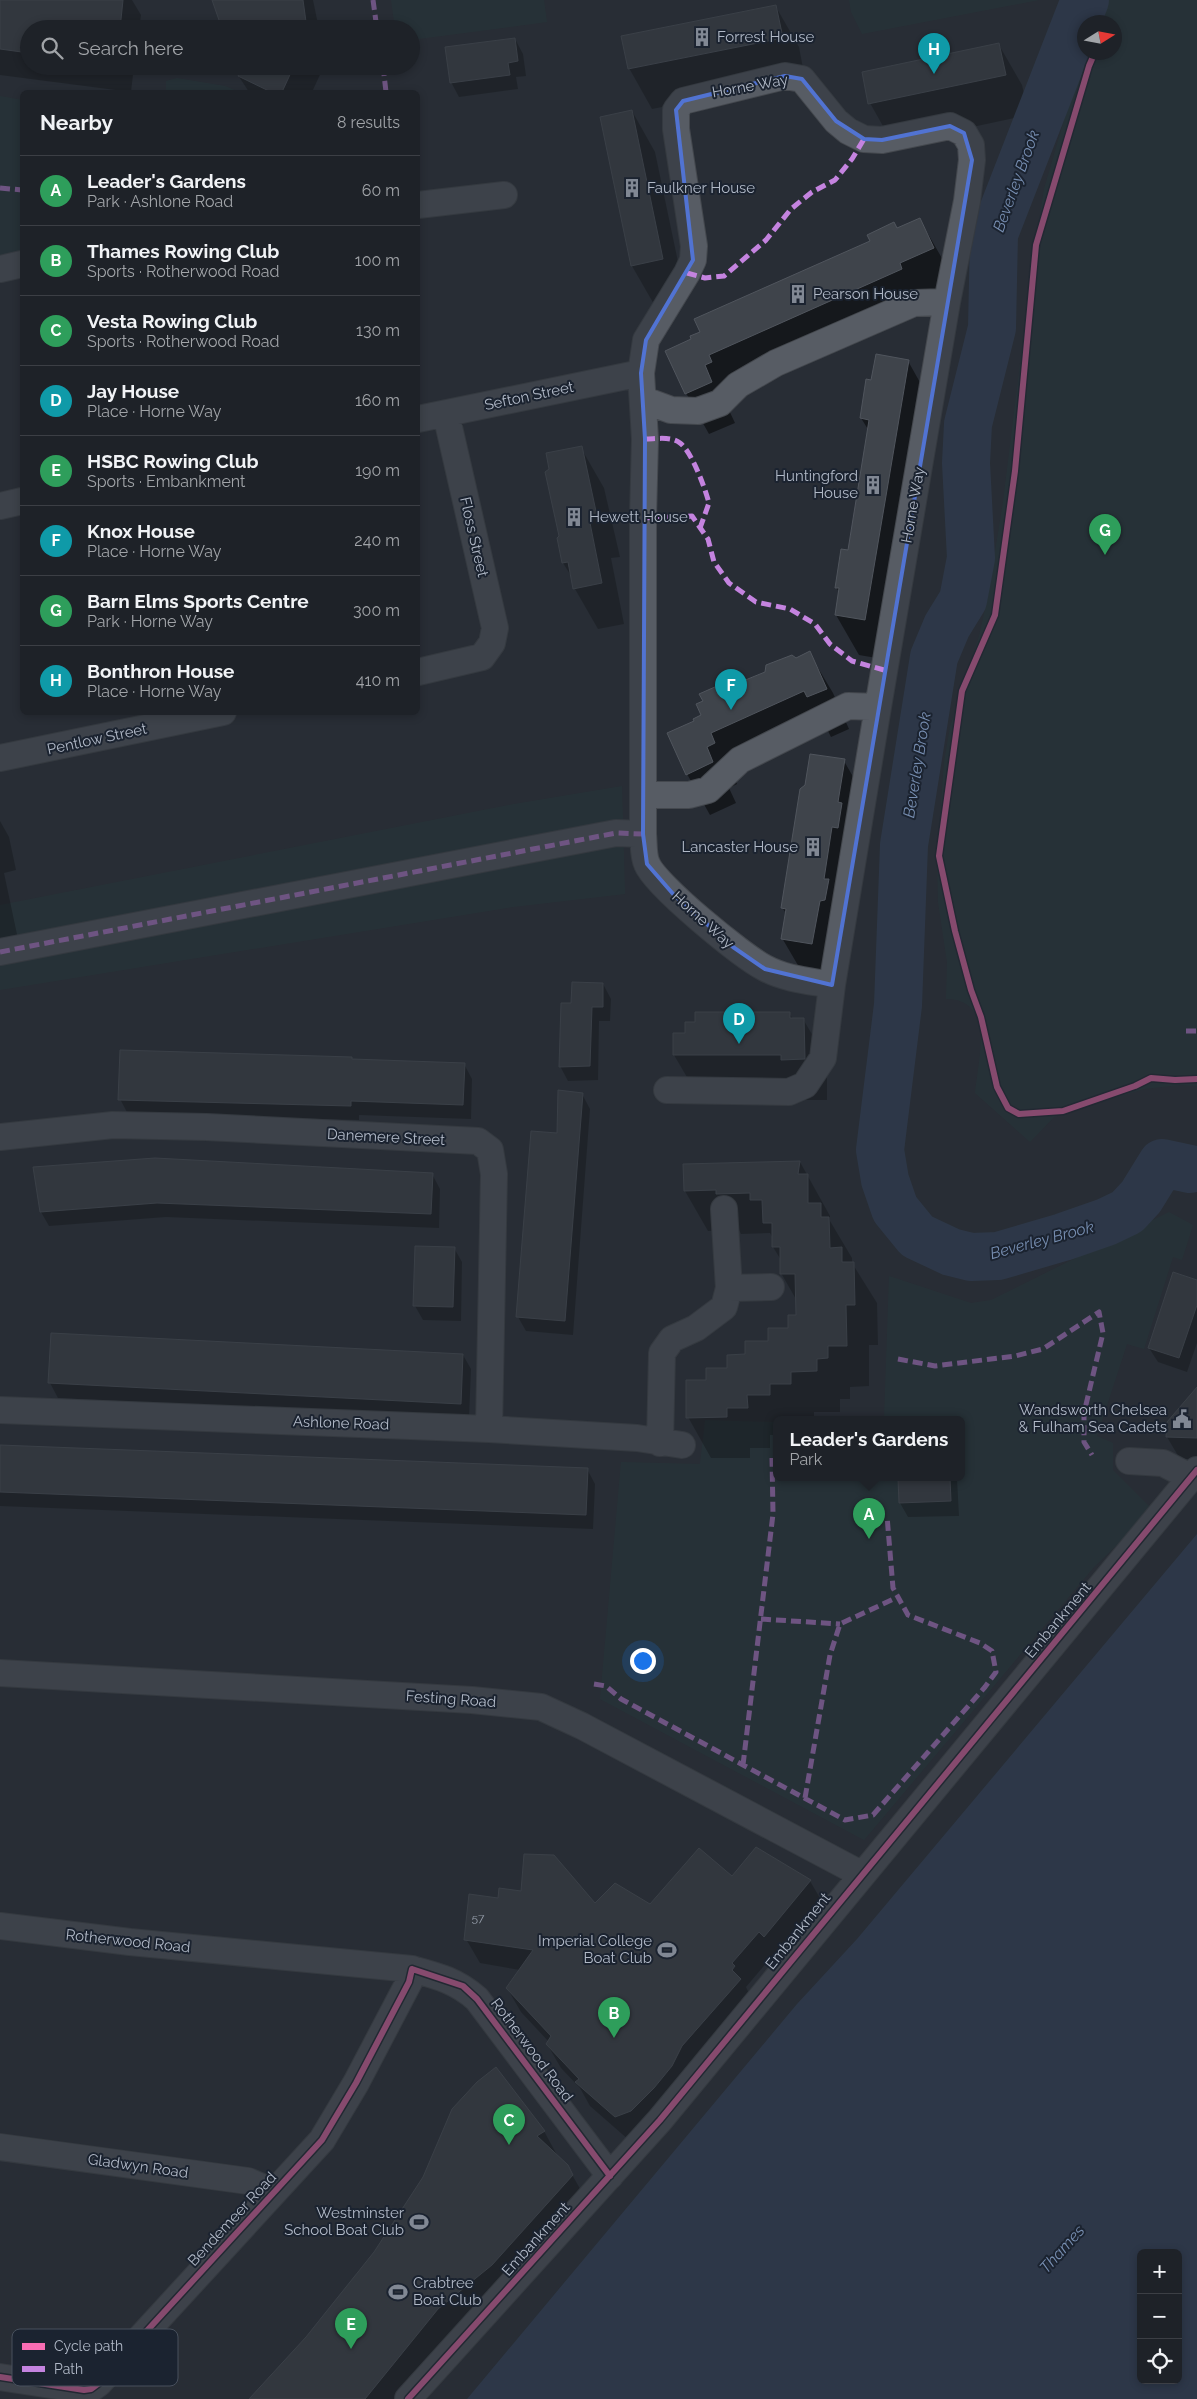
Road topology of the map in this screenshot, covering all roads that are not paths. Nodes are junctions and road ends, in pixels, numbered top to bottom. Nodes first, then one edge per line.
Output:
1 (504, 195) dead end
2 (420, 205) edge
3 (20, 264) edge
4 (0, 269) edge
5 (947, 302) junction
6 (641, 373) junction
7 (644, 400) junction
8 (446, 414) junction
9 (420, 419) edge
10 (20, 501) edge
11 (0, 506) edge
12 (420, 672) edge
13 (878, 707) junction
14 (208, 715) edge
15 (0, 758) edge
16 (643, 795) junction
17 (643, 834) junction
18 (0, 952) edge
19 (832, 985) junction
20 (667, 1090) dead end
21 (0, 1136) edge
22 (724, 1209) dead end
23 (771, 1287) dead end
24 (729, 1288) junction
25 (0, 1410) edge
26 (489, 1429) junction
27 (1129, 1461) dead end
28 (1194, 1473) edge
29 (0, 1673) edge
30 (861, 1874) junction
31 (0, 1926) edge
32 (412, 1969) junction
33 (0, 2147) edge
34 (610, 2176) junction
35 (273, 2192) junction
36 (146, 2329) edge
37 (58, 2386) edge
38 (94, 2386) edge
39 (408, 2399) edge

1 - 2 street
3 - 4 street
5 - 6 street, Horne Way
5 - 7 street
5 - 13 street, Horne Way
6 - 7 street, Horne Way
6 - 8 street, Sefton Street
7 - 16 street, Horne Way
8 - 9 street, Sefton Street
8 - 12 street, Floss Street
10 - 11 street
13 - 16 street
13 - 19 street, Horne Way
14 - 15 street, Pentlow Street
16 - 17 street, Horne Way
17 - 18 street
17 - 19 street, Horne Way
19 - 20 street, Horne Way
21 - 26 street, Danemere Street
22 - 24 street
23 - 24 street
24 - 26 street, Ashlone Road
25 - 26 street, Ashlone Road
27 - 28 street
28 - 30 street, Embankment
29 - 30 street, Festing Road
30 - 34 street, Embankment
31 - 32 street, Rotherwood Road
32 - 34 street, Rotherwood Road
32 - 35 street, Bendemeer Road
33 - 35 street, Gladwyn Road
34 - 39 street, Embankment
35 - 36 street, Bendemeer Road
37 - 38 street, Bendemeer Road

